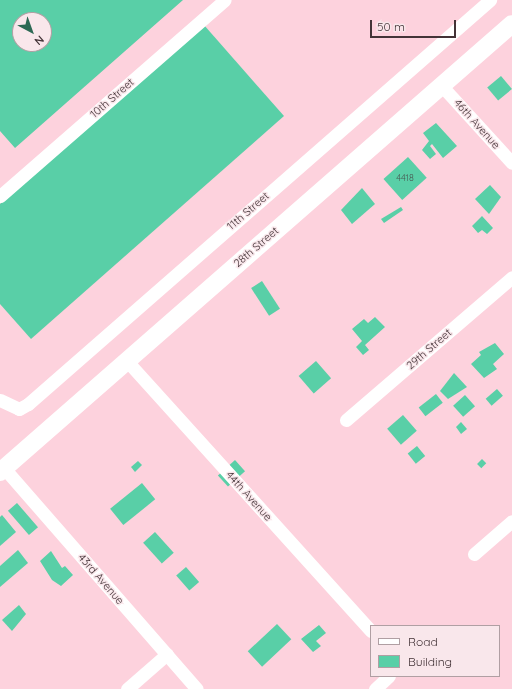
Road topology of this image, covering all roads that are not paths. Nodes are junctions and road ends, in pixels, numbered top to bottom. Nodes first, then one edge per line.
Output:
1 (225, 0) edge
2 (490, 0) edge
3 (512, 24) edge
4 (442, 85) junction
5 (512, 163) edge
6 (0, 196) edge
7 (512, 277) edge
8 (127, 361) junction
9 (1, 401) edge
10 (346, 420) dead end
11 (2, 470) edge
12 (512, 521) edge
13 (474, 554) dead end
14 (370, 630) edge
15 (167, 654) junction
16 (388, 677) edge
17 (127, 689) edge
18 (198, 689) edge
19 (375, 689) edge

1 - 6 street, 10th Street
2 - 9 street, 11th Street
3 - 4 main road, 28th Street
4 - 5 street, 46th Avenue
4 - 8 main road, 28th Street
7 - 10 street, 29th Street
8 - 11 main road, 28th Street
8 - 14 street, 44th Avenue
11 - 15 street, 43rd Avenue
12 - 13 street
15 - 17 street
15 - 18 street, 43rd Avenue
16 - 19 street

